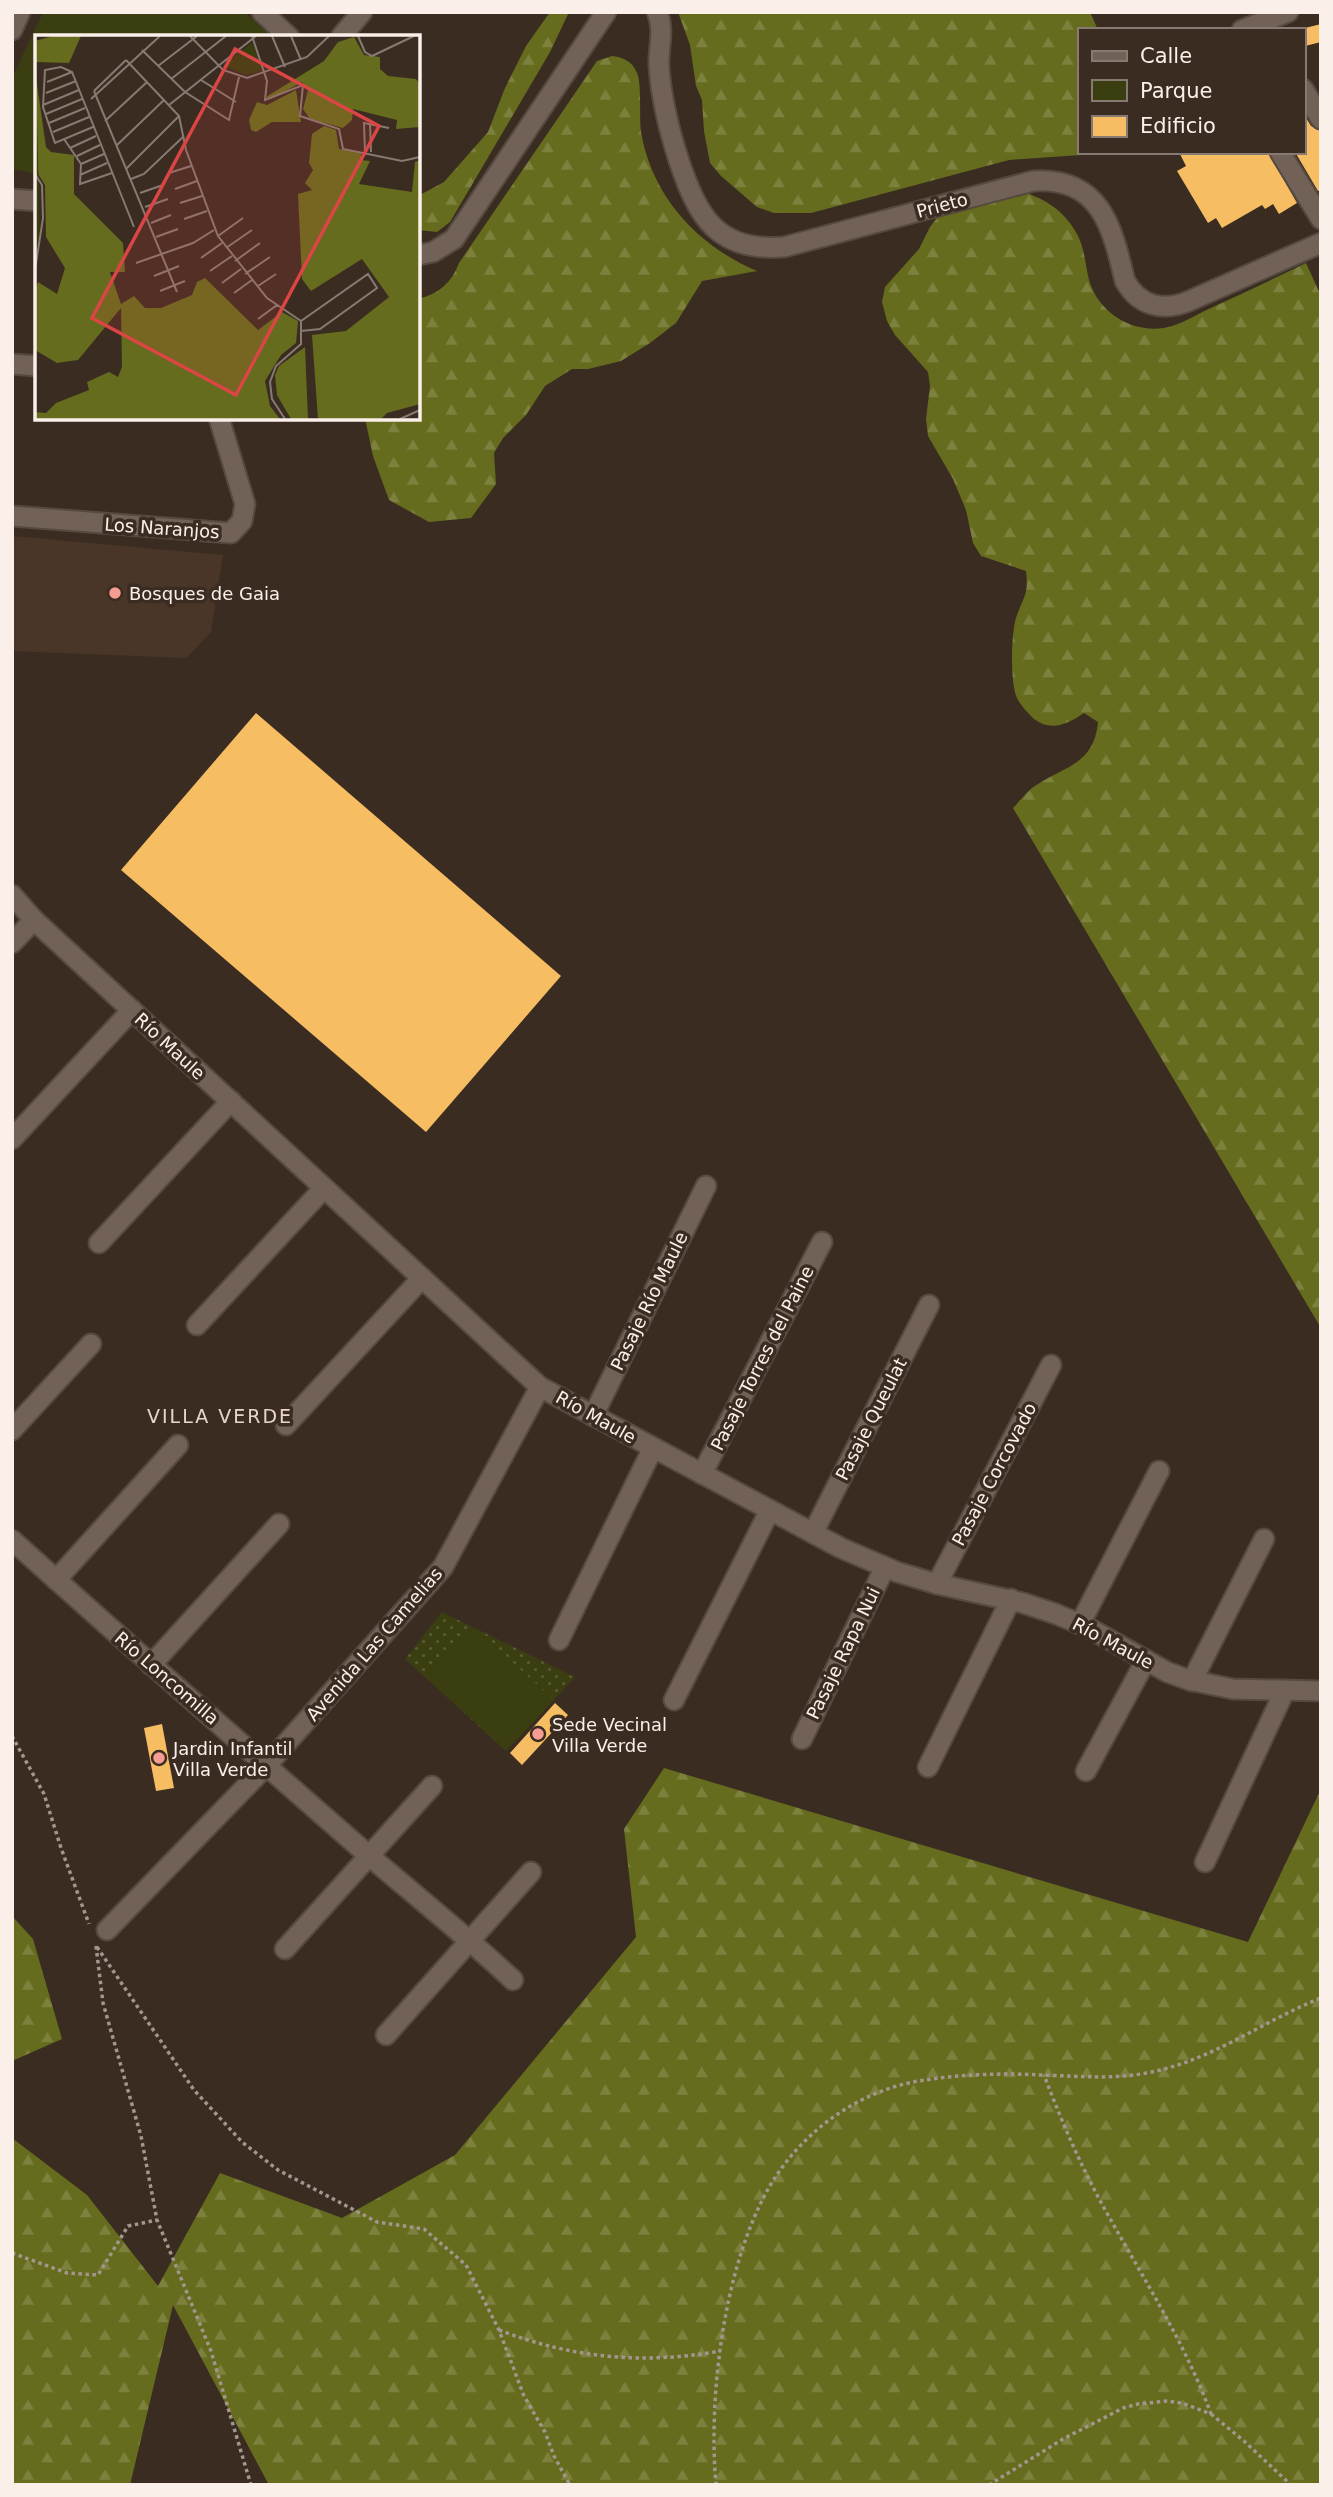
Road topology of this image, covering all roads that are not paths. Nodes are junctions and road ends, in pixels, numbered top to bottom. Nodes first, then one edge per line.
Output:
1 (20, 12) edge
2 (262, 12) edge
3 (362, 12) edge
4 (606, 12) edge
5 (657, 12) edge
6 (1288, 12) edge
7 (1265, 25) edge
8 (12, 30) edge
9 (287, 35) edge
10 (343, 35) edge
11 (1305, 92) edge
12 (1321, 119) edge
13 (1281, 154) edge
14 (12, 199) edge
15 (35, 201) edge
16 (1321, 219) edge
17 (1321, 243) edge
18 (420, 255) edge
19 (12, 364) edge
20 (35, 366) edge
21 (220, 420) edge
22 (12, 516) edge
23 (12, 895) edge
24 (33, 920) junction
25 (12, 943) edge
26 (132, 1010) junction
27 (231, 1101) junction
28 (12, 1139) edge
29 (706, 1186) dead end
30 (324, 1188) junction
31 (822, 1242) dead end
32 (99, 1243) dead end
33 (422, 1278) junction
34 (929, 1305) dead end
35 (197, 1325) dead end
36 (91, 1344) dead end
37 (1051, 1365) dead end
38 (540, 1387) junction
39 (593, 1416) junction
40 (286, 1425) dead end
41 (12, 1430) edge
42 (178, 1445) dead end
43 (653, 1448) junction
44 (1159, 1471) dead end
45 (702, 1474) junction
46 (770, 1510) junction
47 (279, 1524) dead end
48 (813, 1533) junction
49 (1264, 1539) dead end
50 (12, 1540) edge
51 (885, 1567) junction
52 (56, 1580) junction
53 (937, 1584) junction
54 (1011, 1600) junction
55 (1080, 1624) junction
56 (559, 1640) dead end
57 (1146, 1660) junction
58 (151, 1665) junction
59 (1192, 1681) junction
60 (1285, 1690) junction
61 (1321, 1691) edge
62 (674, 1700) dead end
63 (802, 1739) dead end
64 (267, 1765) junction
65 (928, 1767) dead end
66 (1086, 1771) dead end
67 (432, 1786) dead end
68 (369, 1856) junction
69 (1205, 1862) dead end
70 (531, 1872) dead end
71 (98, 1937) road end
72 (471, 1941) junction
73 (285, 1949) dead end
74 (513, 1979) dead end
75 (386, 2035) dead end

1 - 8 street
2 - 9 street
3 - 10 street
4 - 18 street
5 - 17 street, Prieto
6 - 7 street
11 - 12 street
13 - 16 street
14 - 15 street
19 - 20 street
21 - 22 street, Los Naranjos
23 - 24 street, Río Maule
24 - 25 street
24 - 26 street, Río Maule
26 - 27 street, Río Maule
26 - 28 street
27 - 30 street, Río Maule
27 - 32 street
29 - 39 street, Pasaje Río Maule
30 - 33 street, Río Maule
30 - 35 street
31 - 45 street, Pasaje Torres del Paine
33 - 38 street, Río Maule
33 - 40 street
34 - 48 street, Pasaje Queulat
36 - 41 street
37 - 53 street, Pasaje Corcovado
38 - 39 street, Río Maule
38 - 64 street, Avenida Las Camelias
39 - 43 street, Río Maule
42 - 52 street
43 - 45 street, Río Maule
43 - 56 street
44 - 55 street
45 - 46 street, Río Maule
46 - 48 street, Río Maule
46 - 62 street
47 - 58 street
48 - 51 street, Río Maule
49 - 59 street
50 - 52 street, Río Loncomilla
51 - 53 street, Río Maule
51 - 63 street, Pasaje Rapa Nui
52 - 58 street, Río Loncomilla
53 - 54 street, Río Maule
54 - 55 street, Río Maule
54 - 65 street
55 - 57 street, Río Maule
57 - 59 street, Río Maule
57 - 66 street
58 - 64 street, Río Loncomilla
59 - 60 street, Río Maule
60 - 61 street, Río Maule
60 - 69 street
64 - 68 street, Río Loncomilla
64 - 71 street, Avenida Las Camelias
67 - 68 street
68 - 72 street, Río Loncomilla
68 - 73 street
70 - 72 street
72 - 74 street, Río Loncomilla
72 - 75 street

